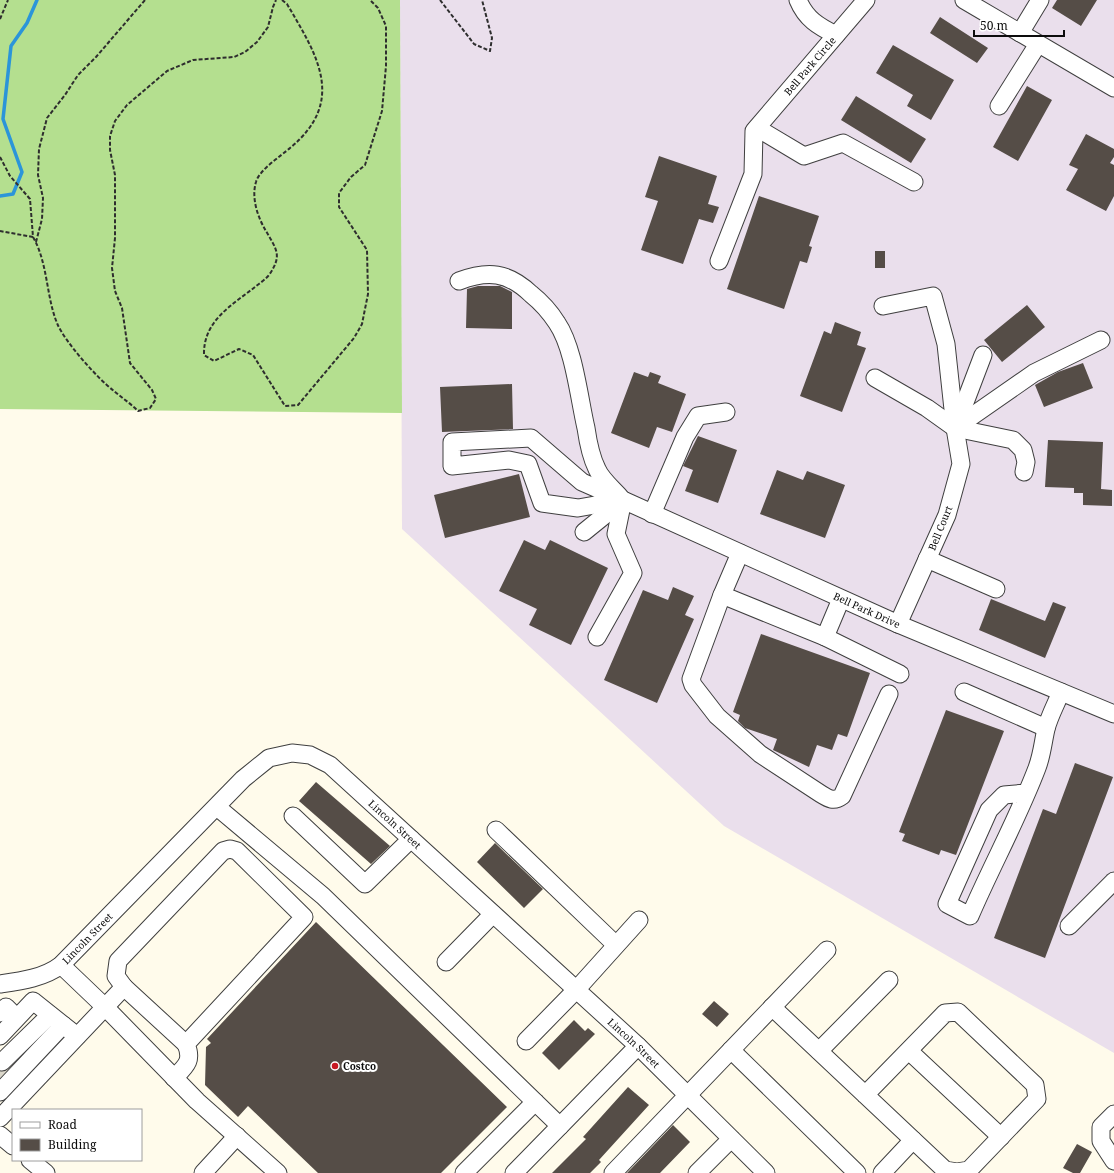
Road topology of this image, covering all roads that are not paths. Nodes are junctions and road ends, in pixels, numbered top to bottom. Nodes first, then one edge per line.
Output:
1 (798, 0) edge
2 (866, 0) edge
3 (964, 0) edge
4 (1040, 0) edge
5 (1020, 33) junction
6 (836, 35) junction
7 (1038, 44) junction
8 (1114, 88) edge
9 (999, 106) dead end
10 (755, 130) junction
11 (914, 182) dead end
12 (719, 261) dead end
13 (459, 281) dead end
14 (883, 306) dead end
15 (1101, 340) dead end
16 (982, 355) dead end
17 (875, 378) dead end
18 (726, 412) dead end
19 (955, 428) junction
20 (1024, 472) dead end
21 (623, 500) junction
22 (652, 514) junction
23 (584, 532) dead end
24 (740, 553) junction
25 (927, 559) junction
26 (996, 589) dead end
27 (722, 595) junction
28 (841, 599) junction
29 (898, 624) junction
30 (825, 636) junction
31 (597, 637) dead end
32 (900, 674) dead end
33 (964, 692) dead end
34 (1061, 692) junction
35 (889, 694) dead end
36 (1114, 714) edge
37 (1046, 728) junction
38 (1026, 793) junction
39 (217, 807) junction
40 (293, 816) dead end
41 (496, 830) dead end
42 (411, 839) junction
43 (1114, 881) edge
44 (323, 896) junction
45 (493, 914) junction
46 (304, 917) junction
47 (639, 920) dead end
48 (1069, 926) dead end
49 (616, 946) junction
50 (827, 950) dead end
51 (446, 962) dead end
52 (61, 965) junction
53 (889, 980) dead end
54 (0, 984) edge
55 (124, 987) junction
56 (576, 990) junction
57 (105, 1006) junction
58 (772, 1007) junction
59 (9, 1015) edge
60 (53, 1017) junction
61 (0, 1036) edge
62 (77, 1036) junction
63 (526, 1041) dead end
64 (186, 1044) junction
65 (638, 1046) junction
66 (731, 1050) junction
67 (819, 1051) junction
68 (909, 1051) junction
69 (4, 1061) tunnel mouth
70 (174, 1078) junction
71 (0, 1092) edge
72 (865, 1095) junction
73 (687, 1096) junction
74 (535, 1102) junction
75 (1114, 1114) edge
76 (0, 1118) edge
77 (560, 1126) junction
78 (0, 1135) edge
79 (236, 1136) junction
80 (1001, 1137) junction
81 (730, 1139) junction
82 (913, 1140) junction
83 (12, 1145) edge
84 (31, 1161) edge
85 (1114, 1161) edge
86 (46, 1173) edge
87 (203, 1173) edge
88 (278, 1173) edge
89 (464, 1173) edge
90 (514, 1173) edge
91 (613, 1173) edge
92 (697, 1173) edge
93 (766, 1173) edge
94 (857, 1173) edge
95 (882, 1173) edge

1 - 6 street
2 - 6 street, Bell Park Circle
3 - 5 street
4 - 5 street
5 - 7 street
6 - 10 street, Bell Park Circle
7 - 8 street
7 - 9 street
10 - 11 street
10 - 12 street
13 - 21 street
14 - 19 street, Bell Court
15 - 19 street
16 - 19 street
17 - 19 street
18 - 22 street
19 - 20 street
19 - 25 street, Bell Court
21 - 21 street, Bell Park Drive
21 - 22 street, Bell Park Drive
21 - 23 street
21 - 31 street
22 - 24 street, Bell Park Drive
24 - 27 street
24 - 28 street, Bell Park Drive
25 - 26 street
25 - 29 street, Bell Court
27 - 30 street
27 - 35 street
28 - 29 street, Bell Park Drive
28 - 30 street
29 - 34 street, Bell Park Drive
30 - 32 street
33 - 37 street
34 - 36 street, Bell Park Drive
34 - 37 street
37 - 38 street
38 - 38 street
39 - 42 street, Lincoln Street
39 - 44 street
39 - 52 street, Lincoln Street
40 - 42 street
41 - 49 street
42 - 45 street, Lincoln Street
43 - 48 street
44 - 46 street
44 - 74 street
45 - 51 street
45 - 56 street, Lincoln Street
46 - 55 street
46 - 64 street
47 - 49 street
49 - 56 street
50 - 58 street
52 - 54 street, Lincoln Street
52 - 57 street
53 - 67 street
55 - 57 street
55 - 64 street
56 - 63 street
56 - 65 street, Lincoln Street
57 - 62 street
57 - 70 street
58 - 66 street
58 - 67 street
59 - 60 street
59 - 61 street
60 - 62 street
60 - 69 street
60 - 71 street
62 - 76 street
64 - 70 street
65 - 73 street, Lincoln Street
65 - 77 street
66 - 73 street
66 - 94 street
67 - 72 street
68 - 72 street
68 - 80 street
68 - 80 street
70 - 79 street
72 - 82 street
73 - 81 street, Lincoln Street
73 - 91 street
74 - 77 street
74 - 89 street
75 - 85 street
77 - 90 street
78 - 83 street
79 - 87 street
79 - 88 street
80 - 82 street
81 - 92 street
81 - 93 street, Lincoln Street
82 - 95 street
84 - 86 street

